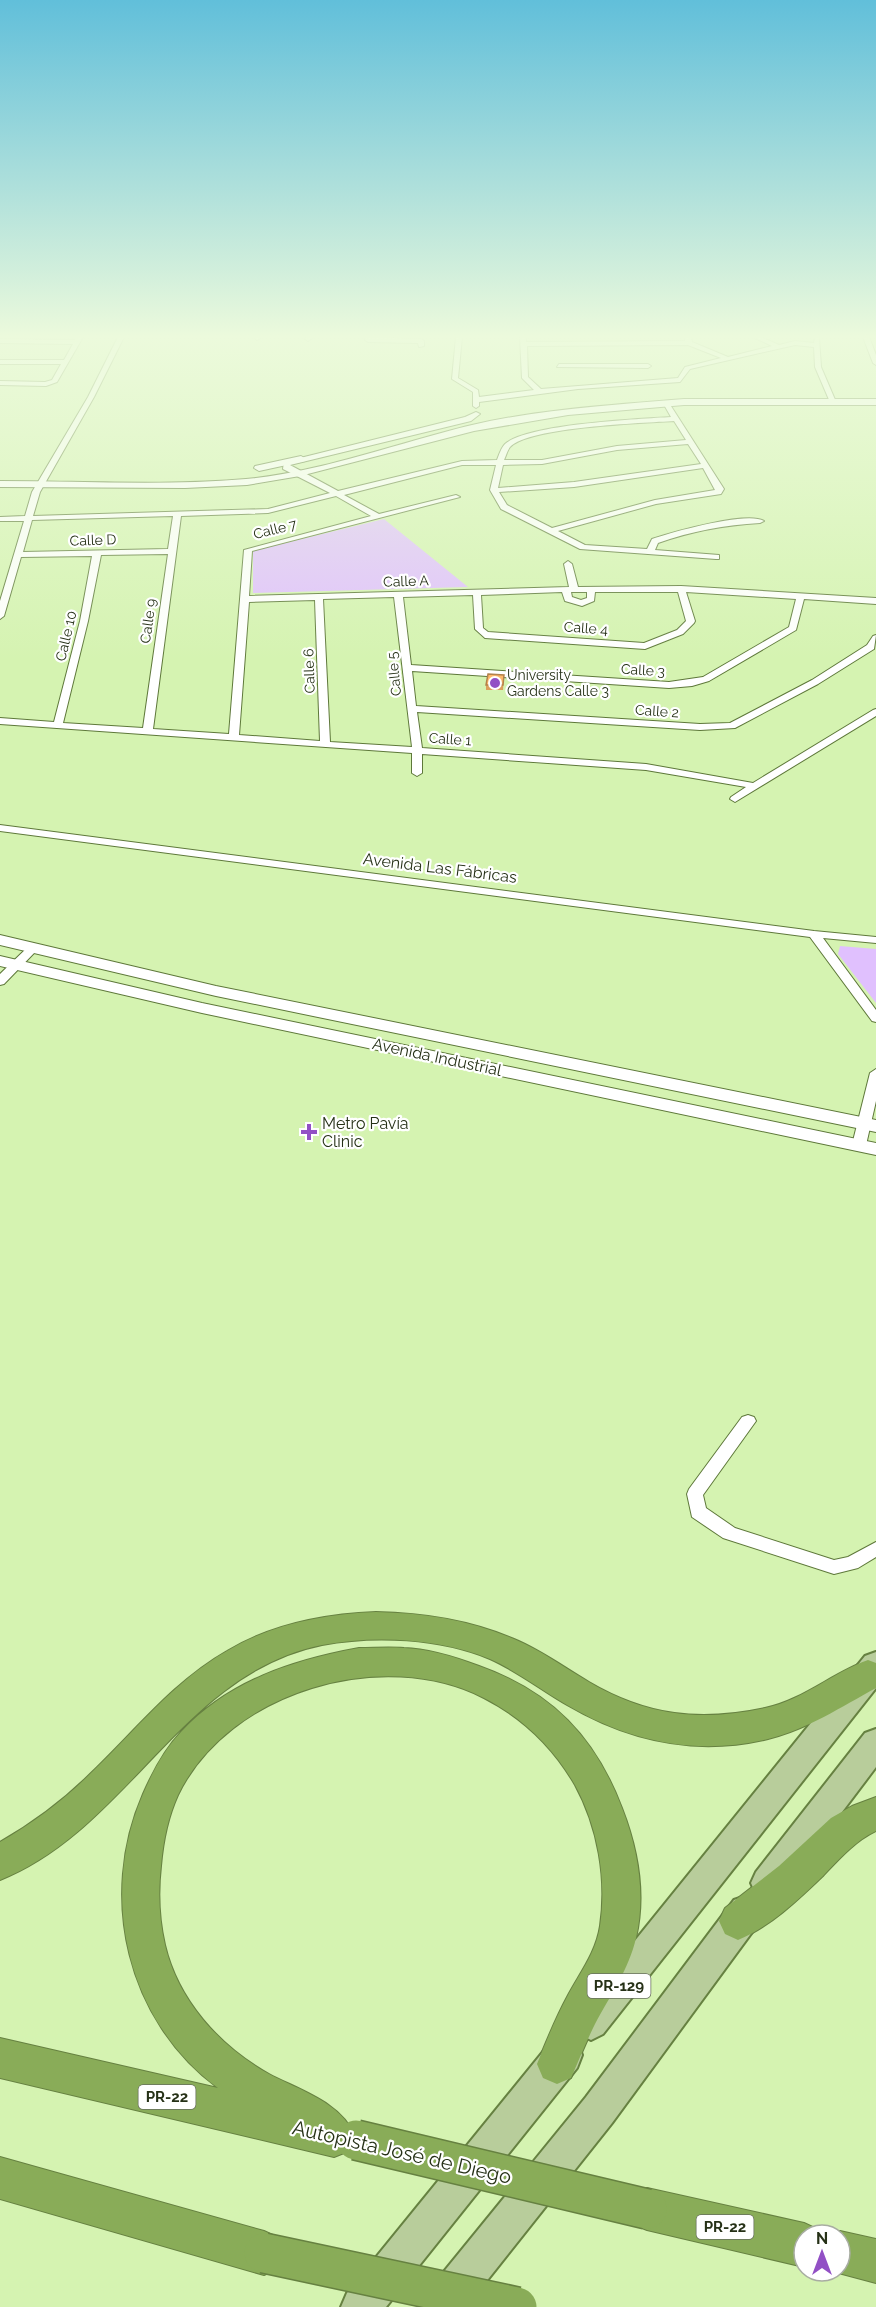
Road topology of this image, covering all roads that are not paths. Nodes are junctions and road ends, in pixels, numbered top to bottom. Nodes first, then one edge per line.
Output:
1 (64, 445) edge
2 (371, 445) edge
3 (390, 445) edge
4 (399, 445) edge
5 (510, 445) edge
6 (657, 445) edge
7 (691, 445) edge
8 (501, 462) junction
9 (705, 466) junction
10 (298, 467) junction
11 (0, 479) edge
12 (42, 482) junction
13 (0, 484) edge
14 (494, 490) junction
15 (338, 495) junction
16 (456, 497) dead end
17 (177, 514) junction
18 (378, 517) junction
19 (28, 518) junction
20 (0, 519) edge
21 (760, 521) dead end
22 (550, 531) junction
23 (172, 551) junction
24 (650, 552) junction
25 (97, 553) junction
26 (16, 555) junction
27 (716, 557) dead end
28 (568, 564) dead end
29 (591, 589) junction
30 (570, 590) junction
31 (681, 590) junction
32 (477, 592) junction
33 (398, 595) junction
34 (801, 595) junction
35 (319, 597) junction
36 (246, 599) junction
37 (876, 601) edge
38 (0, 616) edge
39 (876, 638) edge
40 (408, 668) junction
41 (411, 709) junction
42 (876, 712) edge
43 (0, 721) edge
44 (58, 725) junction
45 (148, 731) junction
46 (234, 738) junction
47 (325, 745) junction
48 (417, 750) junction
49 (417, 772) dead end
50 (755, 786) junction
51 (735, 799) dead end
52 (0, 828) edge
53 (814, 934) junction
54 (876, 940) edge
55 (2, 943) edge
56 (33, 948) junction
57 (8, 963) edge
58 (0, 981) edge
59 (876, 1018) edge
60 (876, 1073) edge
61 (870, 1125) edge
62 (868, 1147) edge
63 (748, 1421) dead end
64 (876, 1549) edge
65 (872, 1670) edge
66 (876, 1743) edge
67 (876, 1814) edge
68 (0, 1862) edge
69 (738, 1922) junction
70 (0, 2058) edge
71 (557, 2064) junction
72 (345, 2138) junction
73 (0, 2178) edge
74 (0, 2191) edge
75 (60, 2194) junction
76 (792, 2242) edge
77 (852, 2256) edge
78 (876, 2261) edge
79 (361, 2307) edge
80 (441, 2307) edge
81 (517, 2307) edge

1 - 12 street
2 - 10 street
3 - 10 street
4 - 10 street
5 - 8 street
6 - 8 street
7 - 9 street
8 - 14 street
8 - 15 street
9 - 14 street
9 - 22 street
10 - 12 street
10 - 12 street
10 - 15 street
11 - 12 street
12 - 13 street
12 - 19 street
14 - 22 street
15 - 17 street
15 - 18 street
16 - 18 street, Calle 7
17 - 19 street
17 - 23 street, Calle 9
18 - 36 street, Calle 7
19 - 20 street
19 - 26 street
21 - 24 street
22 - 24 street
23 - 25 street, Calle D
23 - 45 street, Calle 9
24 - 27 street
25 - 26 street, Calle D
25 - 44 street, Calle 10
26 - 38 street
28 - 30 street
29 - 30 street, Calle A
29 - 30 street, Calle A
29 - 31 street, Calle A
30 - 32 street, Calle A
31 - 32 street, Calle 4
31 - 34 street, Calle A
32 - 33 street, Calle A
33 - 35 street, Calle A
33 - 40 street, Calle 5
34 - 37 street, Calle A
34 - 40 street, Calle 3
35 - 36 street, Calle A
35 - 47 street, Calle 6
36 - 46 street, Calle 7
39 - 41 street, Calle 2
40 - 41 street, Calle 5
41 - 48 street, Calle 5
42 - 50 street
43 - 44 street, Calle 1
44 - 45 street, Calle 1
45 - 46 street, Calle 1
46 - 47 street, Calle 1
47 - 48 street, Calle 1
48 - 49 street, Calle 5
48 - 50 street, Calle 1
50 - 51 street
52 - 53 street, Avenida Las Fábricas
53 - 54 street, Avenida Las Fábricas
53 - 59 street
55 - 56 street, Avenida Industrial
56 - 57 street
56 - 61 street, Avenida Industrial
57 - 58 street
57 - 62 street, Avenida Industrial
60 - 61 street
61 - 62 street
63 - 64 street
65 - 68 highway
65 - 71 main road, PR-129
66 - 69 main road
67 - 69 highway
69 - 80 main road
70 - 72 highway, Autopista José de Diego / PR-22
71 - 72 highway
71 - 79 main road, PR-129
72 - 76 highway, Autopista José de Diego / PR-22, bridge
73 - 75 highway
74 - 75 highway
75 - 81 highway, bridge
77 - 78 highway

